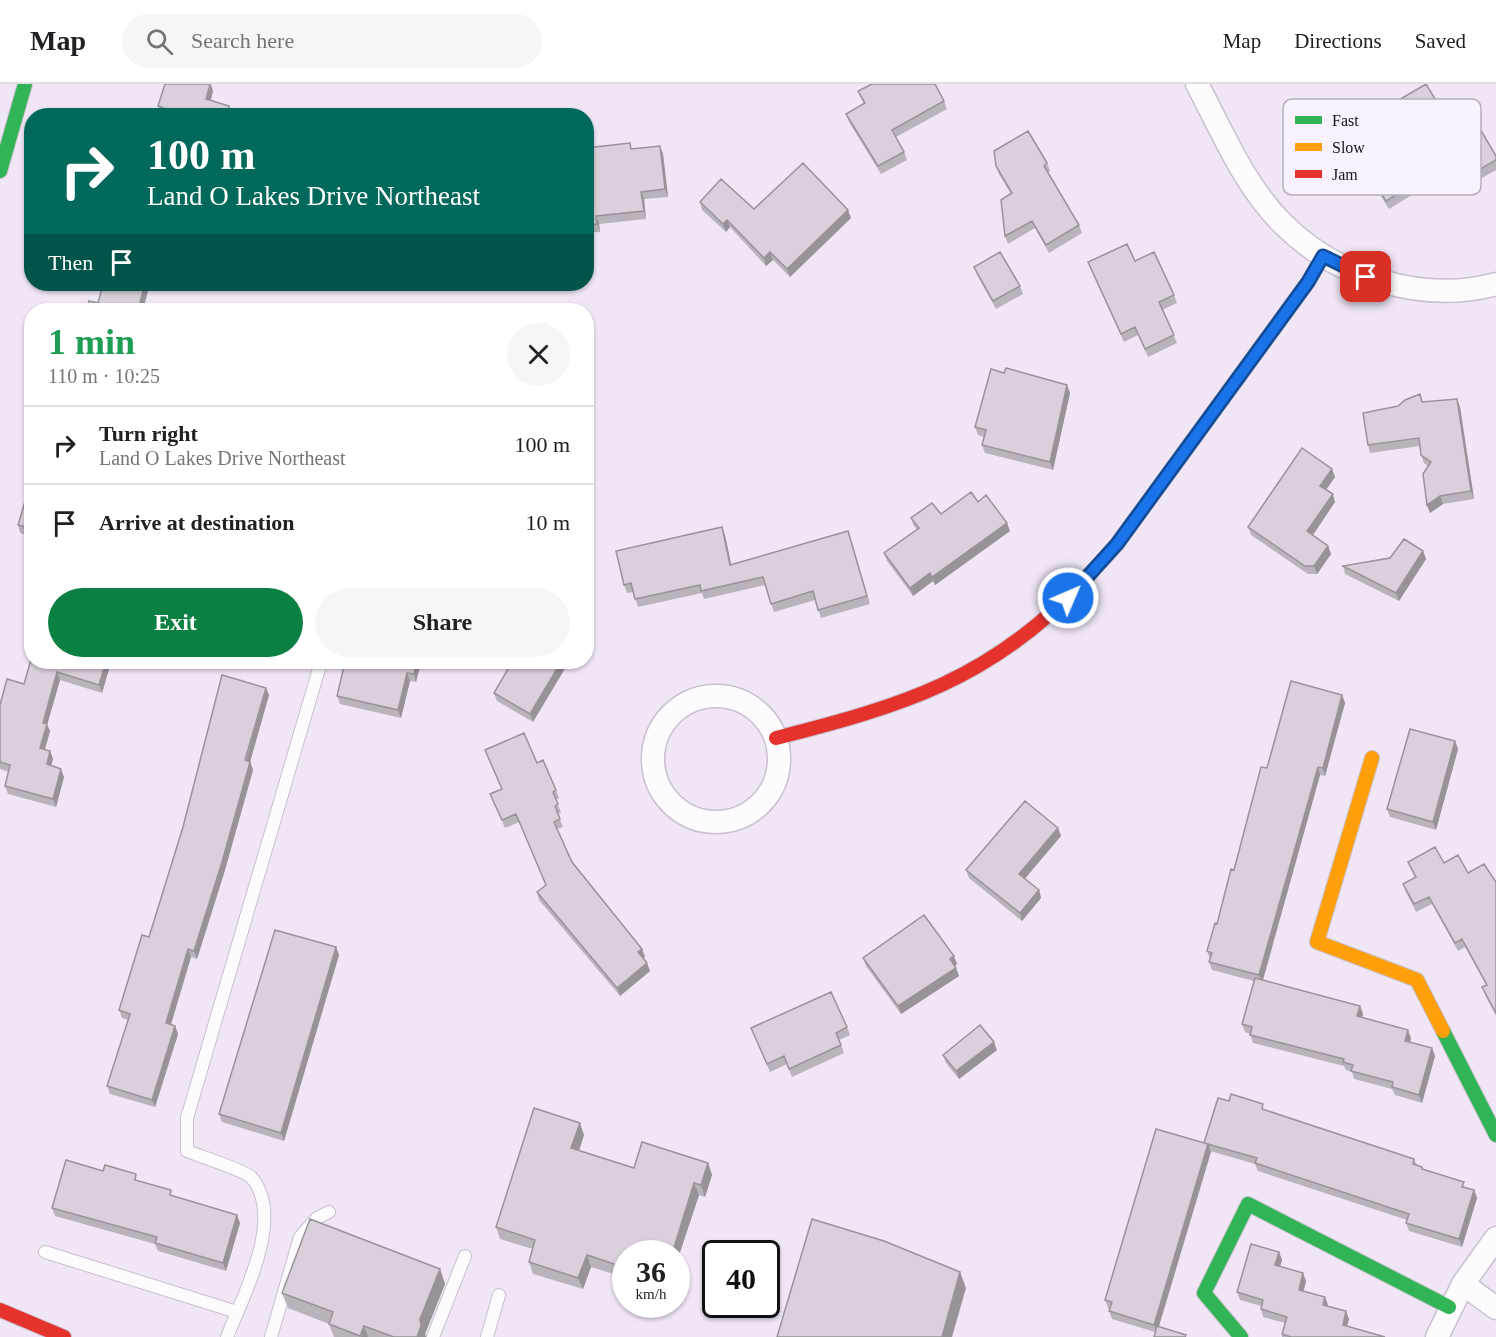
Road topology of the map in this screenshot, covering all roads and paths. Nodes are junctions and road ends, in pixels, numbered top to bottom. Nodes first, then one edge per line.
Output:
1 (25, 84) edge
2 (1197, 84) edge
3 (0, 171) edge
4 (1323, 256) junction
5 (1496, 284) edge
6 (319, 669) edge
7 (776, 738) junction
8 (1372, 758) dead end
9 (1496, 1135) edge
10 (329, 1212) dead end
11 (1496, 1238) edge
12 (45, 1252) dead end
13 (465, 1256) dead end
14 (1463, 1284) junction
15 (499, 1295) dead end
16 (1449, 1307) junction
17 (1496, 1308) edge
18 (0, 1310) edge
19 (237, 1312) junction
20 (64, 1337) edge
21 (227, 1337) edge
22 (271, 1337) edge
23 (433, 1337) edge
24 (487, 1337) edge
25 (1241, 1337) edge
26 (1437, 1337) edge

1 - 3 street
2 - 4 street
4 - 5 street
4 - 7 street
6 - 19 lane
7 - 7 street
8 - 9 street
10 - 22 lane
11 - 14 street
12 - 19 lane
13 - 23 lane
14 - 16 street
14 - 17 street
15 - 24 lane
16 - 25 street
16 - 26 street
18 - 20 street
19 - 21 lane

